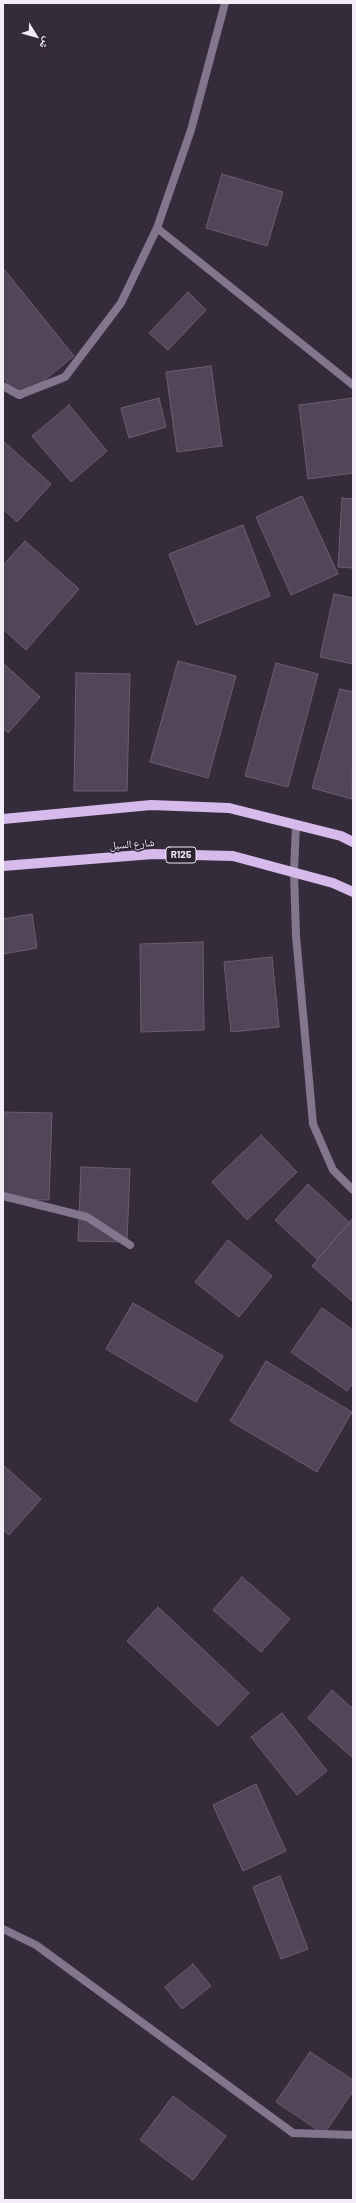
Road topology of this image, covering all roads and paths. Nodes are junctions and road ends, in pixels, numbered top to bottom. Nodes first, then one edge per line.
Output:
1 (225, 3) edge
2 (157, 228) junction
3 (353, 385) edge
4 (3, 386) edge
5 (3, 819) edge
6 (296, 825) junction
7 (353, 842) edge
8 (3, 866) edge
9 (294, 872) junction
10 (353, 892) edge
11 (353, 1190) edge
12 (3, 1196) edge
13 (130, 1245) dead end
14 (3, 1929) edge
15 (353, 2135) edge

1 - 2 street
2 - 3 street
2 - 4 street
5 - 6 main road
6 - 7 main road
6 - 9 street
8 - 9 main road, شارع السبل / R125
9 - 10 main road, شارع السبل / R125
9 - 11 street
12 - 13 street
14 - 15 street

